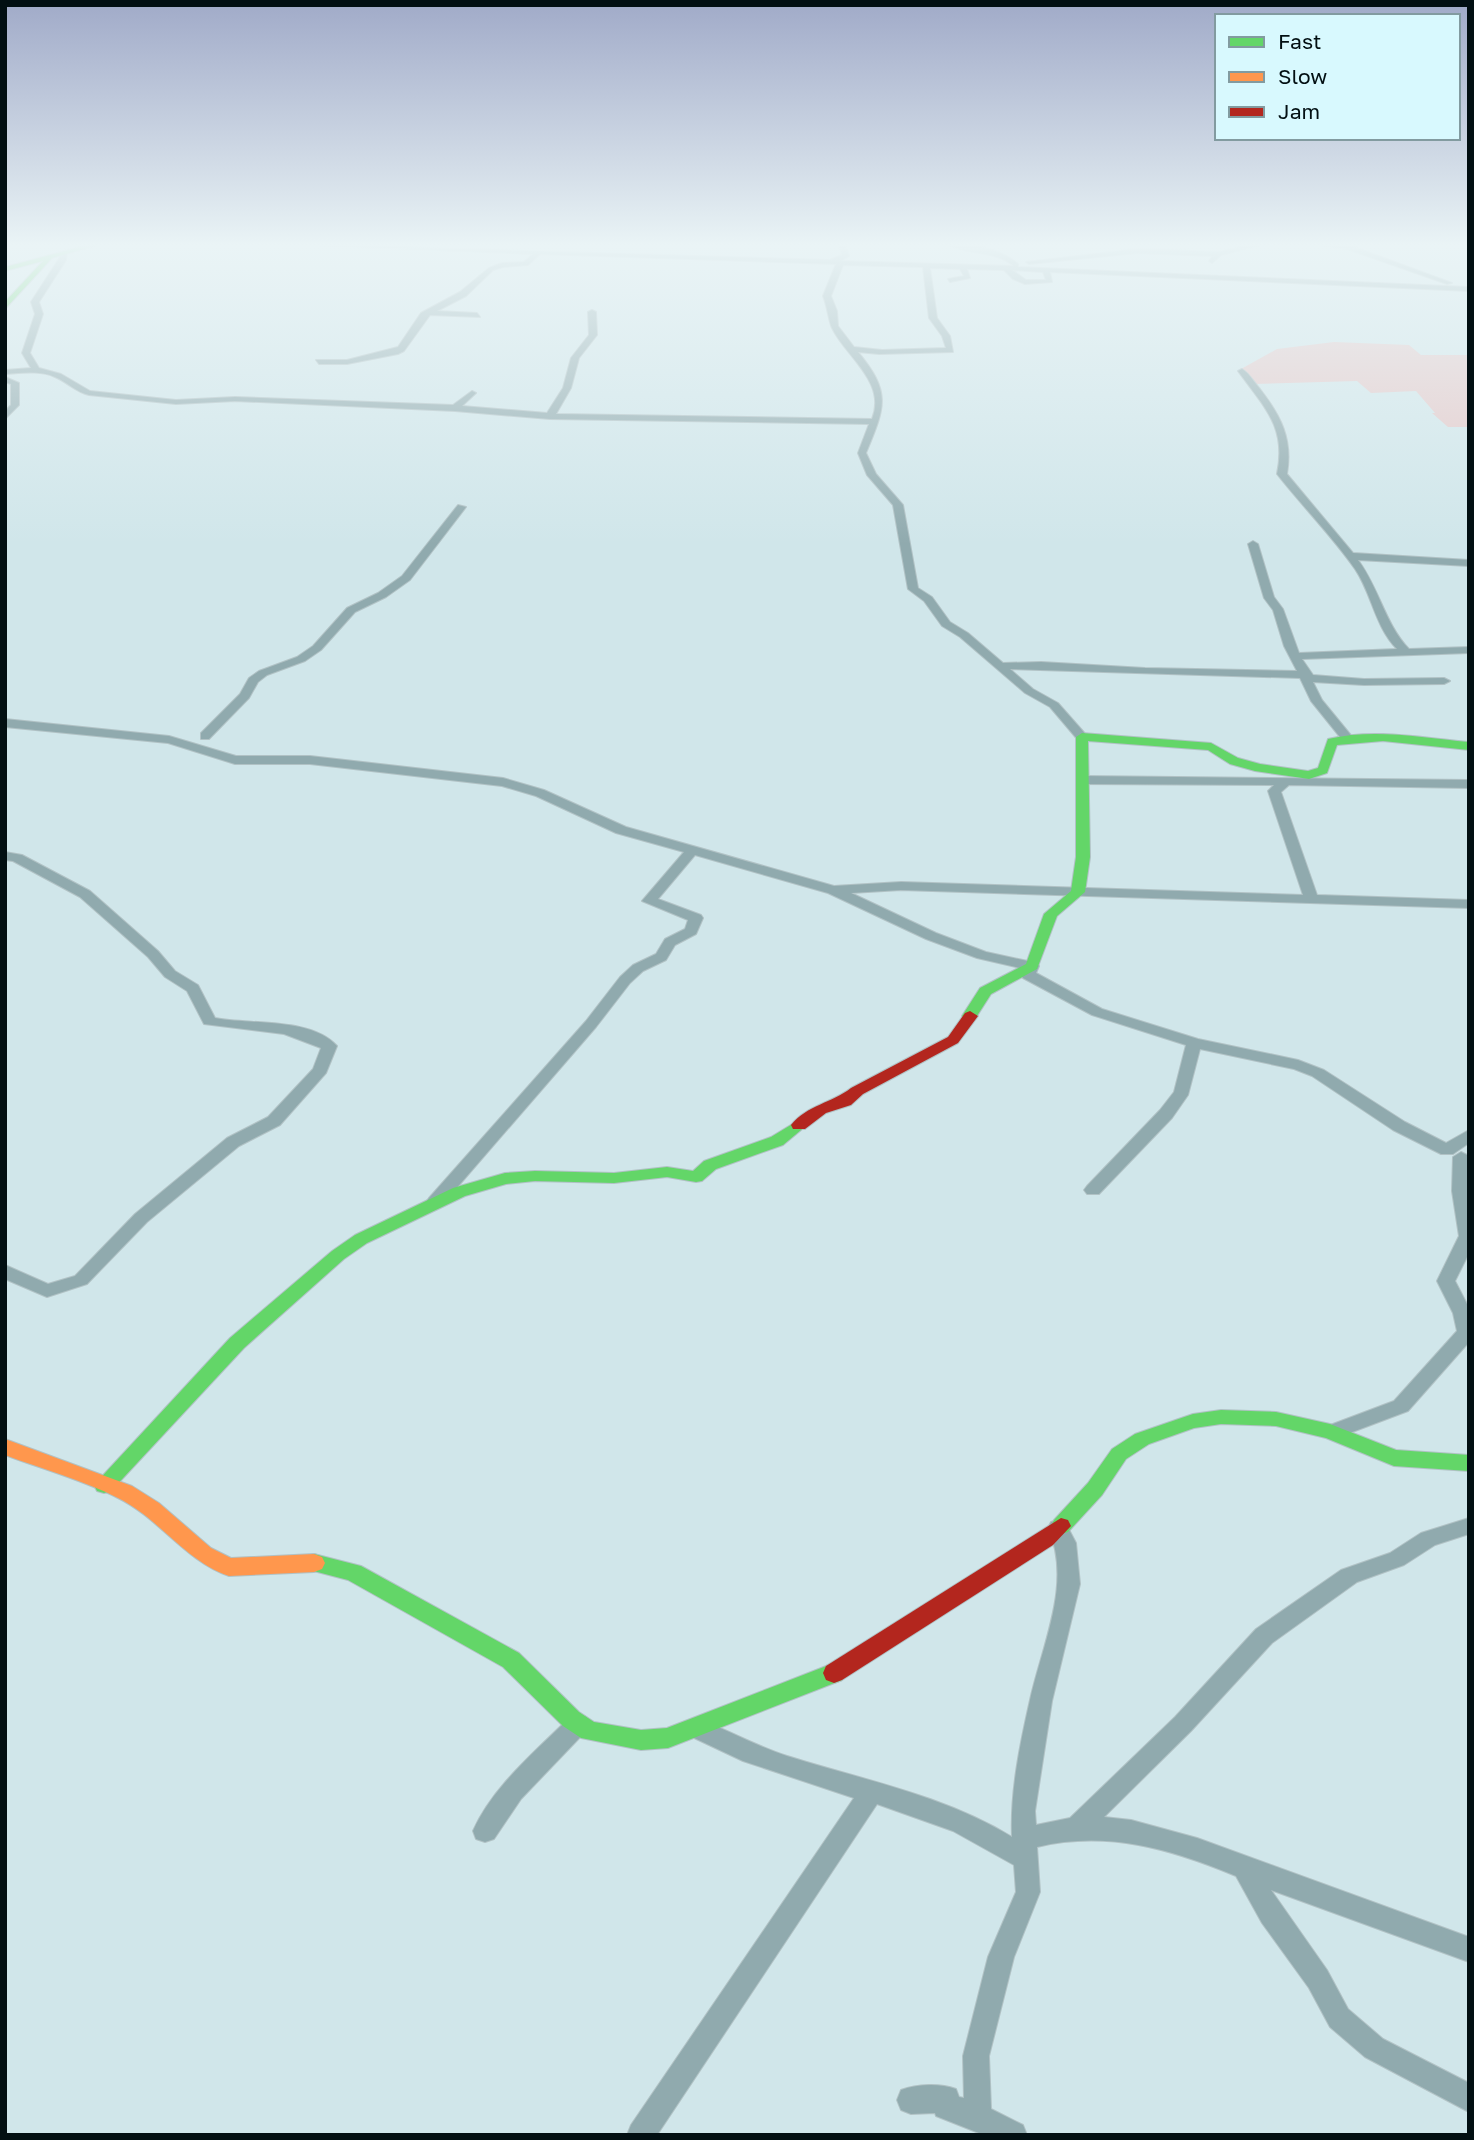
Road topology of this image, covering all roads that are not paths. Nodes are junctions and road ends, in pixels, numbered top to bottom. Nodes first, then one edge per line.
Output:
1 (27, 344) edge
2 (405, 344) edge
3 (586, 344) edge
4 (848, 344) edge
5 (948, 344) edge
6 (852, 349) junction
7 (319, 362) dead end
8 (36, 371) junction
9 (1242, 371) dead end
10 (5, 372) edge
11 (5, 379) edge
12 (472, 393) dead end
13 (455, 408) junction
14 (550, 416) junction
15 (5, 417) edge
16 (874, 422) junction
17 (461, 507) dead end
18 (1254, 544) dead end
19 (1348, 555) junction
20 (1469, 563) edge
21 (1469, 650) edge
22 (1405, 651) junction
23 (1296, 656) junction
24 (1001, 666) junction
25 (1307, 676) junction
26 (1444, 681) dead end
27 (5, 723) edge
28 (205, 736) dead end
29 (1082, 737) junction
30 (1348, 739) junction
31 (1469, 746) edge
32 (1082, 780) junction
33 (1286, 780) junction
34 (1469, 784) edge
35 (692, 851) junction
36 (5, 856) edge
37 (833, 890) junction
38 (1078, 892) junction
39 (1311, 900) junction
40 (1469, 904) edge
41 (1032, 966) junction
42 (1194, 1043) junction
43 (1469, 1135) edge
44 (1459, 1156) edge
45 (1093, 1190) dead end
46 (435, 1202) junction
47 (5, 1271) edge
48 (1332, 1432) junction
49 (5, 1447) edge
50 (1469, 1462) edge
51 (104, 1485) junction
52 (1469, 1526) edge
53 (1058, 1528) junction
54 (578, 1724) junction
55 (698, 1729) junction
56 (872, 1791) junction
57 (1078, 1827) junction
58 (485, 1831) dead end
59 (1026, 1849) junction
60 (1244, 1866) junction
61 (1469, 1950) edge
62 (1469, 2098) edge
63 (911, 2100) dead end
64 (978, 2117) junction
65 (641, 2135) edge
66 (1013, 2135) edge

1 - 8 street
2 - 7 street
3 - 14 street
4 - 6 street
5 - 6 street
6 - 16 street
8 - 10 street
8 - 13 street
9 - 19 street
11 - 15 street
12 - 13 street
13 - 14 street
14 - 16 street
16 - 24 street
17 - 28 street
18 - 23 street
19 - 20 street
19 - 22 street
21 - 22 street
22 - 23 street
23 - 25 street
24 - 25 street
24 - 29 street
25 - 26 street
25 - 30 street
27 - 35 street
29 - 30 street
29 - 32 street
30 - 31 street
32 - 33 street
32 - 38 street
33 - 34 street
33 - 39 street
35 - 37 street
35 - 46 street
36 - 47 street
37 - 38 street
37 - 41 street
38 - 39 street
38 - 41 street
39 - 40 street
41 - 42 street
41 - 46 street
42 - 44 street
42 - 45 street
43 - 44 street
44 - 48 street
46 - 51 street
48 - 50 street
48 - 53 street
49 - 51 street
51 - 54 street
52 - 57 street
53 - 55 street
53 - 59 street
54 - 55 street
54 - 58 street
55 - 56 street
56 - 59 street
56 - 65 street
57 - 59 street
57 - 60 street
59 - 64 street
60 - 61 street
60 - 62 street
63 - 64 street
64 - 66 street

